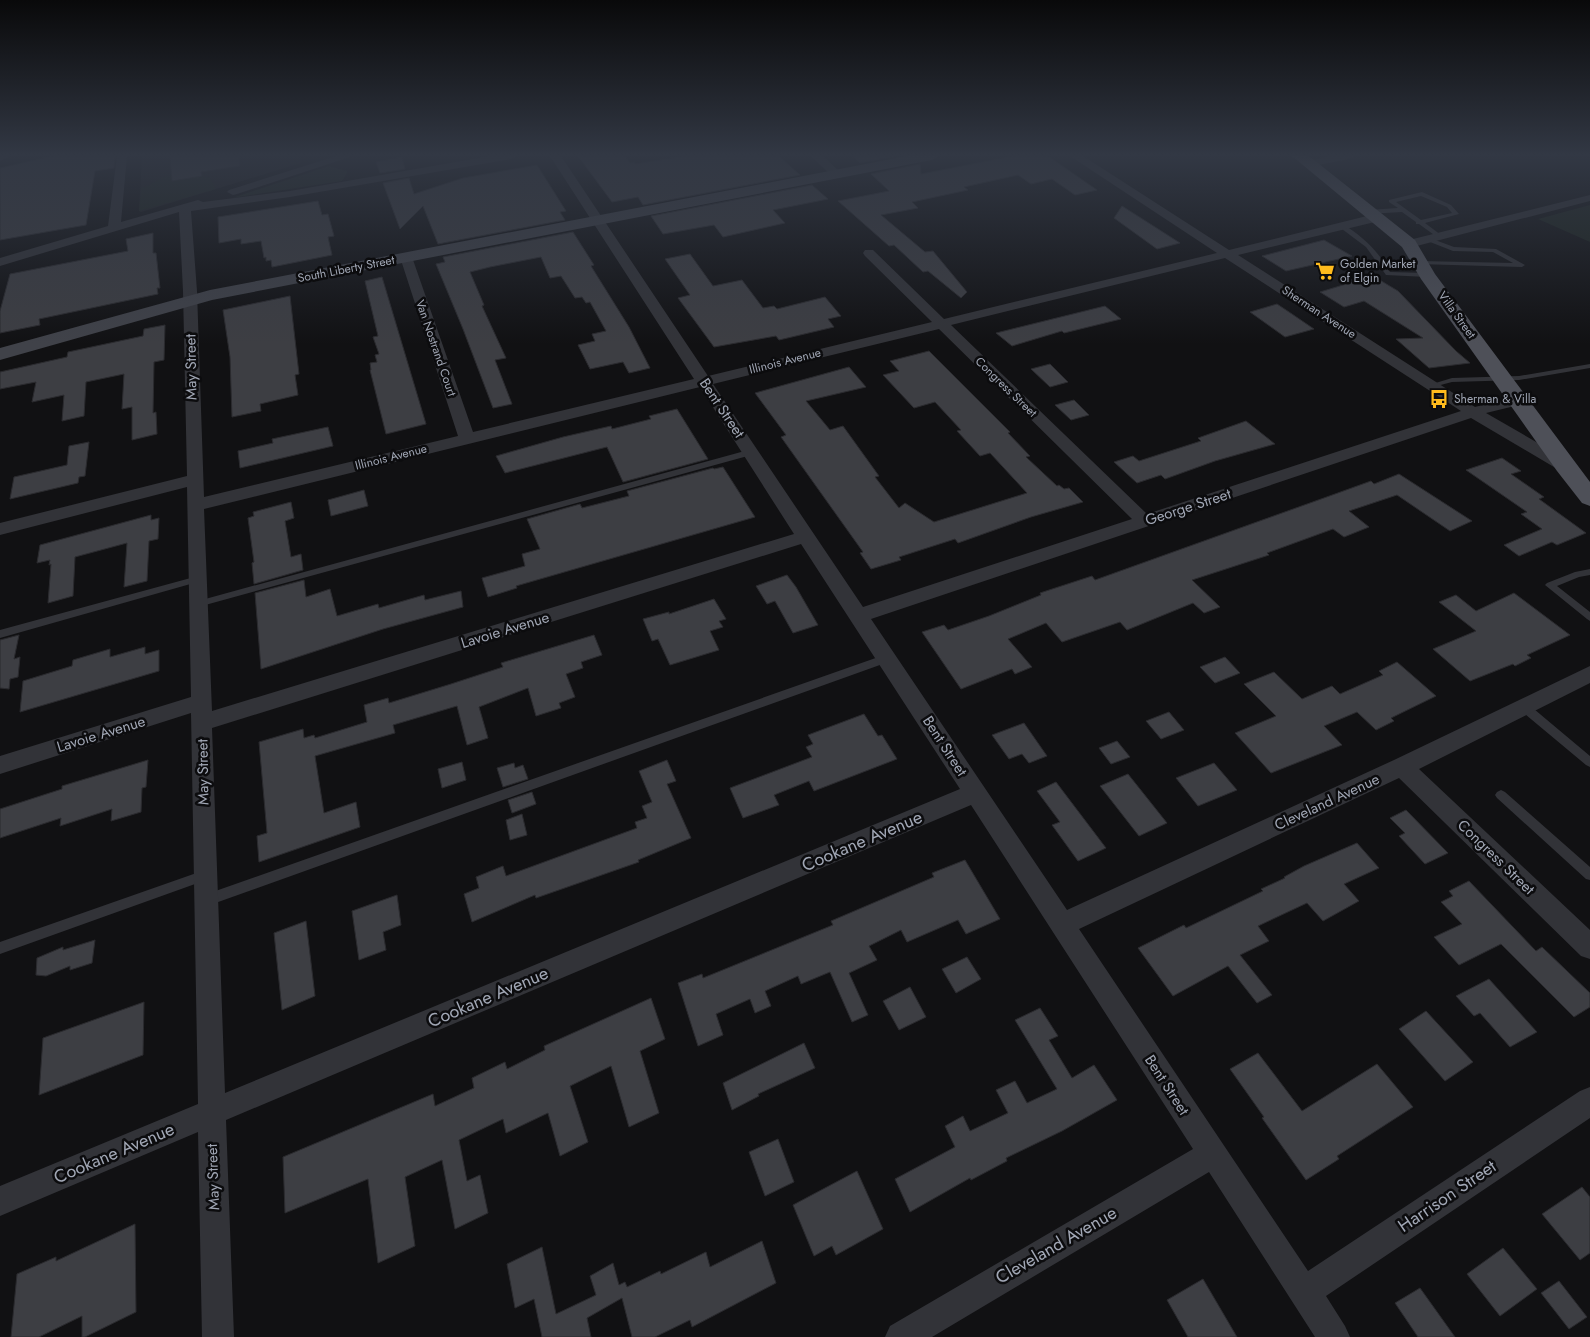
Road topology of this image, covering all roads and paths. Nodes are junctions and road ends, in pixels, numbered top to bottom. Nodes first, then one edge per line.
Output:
1 (115, 218) edge
2 (151, 218) edge
3 (186, 218) edge
4 (606, 218) edge
5 (1173, 218) edge
6 (1360, 218) edge
7 (1377, 218) edge
8 (1412, 218) edge
9 (1437, 218) edge
10 (1509, 218) edge
11 (597, 220) junction
12 (1418, 223) junction
13 (1340, 225) junction
14 (114, 230) junction
15 (1439, 236) junction
16 (1418, 242) junction
17 (869, 253) dead end
18 (1227, 253) junction
19 (406, 257) junction
20 (0, 262) edge
21 (1424, 269) junction
22 (190, 300) junction
23 (940, 324) junction
24 (0, 354) edge
25 (1590, 366) edge
26 (1503, 379) junction
27 (704, 381) junction
28 (1433, 386) junction
29 (1518, 401) junction
30 (1474, 412) junction
31 (466, 438) junction
32 (752, 452) junction
33 (1565, 466) junction
34 (194, 480) junction
35 (1590, 498) edge
36 (196, 505) junction
37 (1144, 521) junction
38 (0, 529) edge
39 (807, 536) junction
40 (1590, 572) edge
41 (198, 579) junction
42 (198, 604) junction
43 (859, 616) junction
44 (1590, 617) edge
45 (0, 634) edge
46 (887, 658) junction
47 (1590, 674) edge
48 (1524, 707) junction
49 (202, 712) junction
50 (1590, 762) edge
51 (0, 766) edge
52 (1402, 767) junction
53 (976, 793) junction
54 (1501, 796) dead end
55 (206, 875) junction
56 (1590, 875) edge
57 (207, 900) junction
58 (1062, 925) junction
59 (0, 948) edge
60 (1590, 948) edge
61 (1590, 1101) edge
62 (210, 1112) junction
63 (1212, 1154) junction
64 (0, 1201) edge
65 (1304, 1292) junction
66 (218, 1337) edge
67 (901, 1337) edge
68 (1334, 1337) edge

1 - 14 street
2 - 14 street
3 - 22 street, May Street
4 - 11 main road, South Liberty Street
5 - 18 street, Sherman Avenue
6 - 13 street, Illinois Avenue
7 - 16 main road, Villa Street
8 - 12 lane
9 - 12 lane
10 - 15 street
11 - 19 main road, South Liberty Street
11 - 27 street, Bent Street
12 - 15 lane
13 - 18 street, Illinois Avenue
13 - 21 lane
14 - 20 street
15 - 16 street
16 - 21 main road, Villa Street
16 - 21 lane
17 - 23 street, Congress Street
18 - 23 street, Illinois Avenue
18 - 28 street, Sherman Avenue
19 - 22 main road, South Liberty Street
19 - 31 street, Van Nostrand Court
21 - 26 main road, Villa Street
22 - 24 main road, South Liberty Street
22 - 34 street, May Street
23 - 27 street, Illinois Avenue
23 - 37 street, Congress Street
25 - 26 lane
26 - 28 lane
26 - 29 main road, Villa Street
27 - 31 street, Illinois Avenue
27 - 32 street, Bent Street
28 - 30 street, Sherman Avenue
29 - 30 street, George Street
29 - 33 main road, Villa Street
30 - 33 street, Sherman Avenue
30 - 37 street, George Street
31 - 36 street, Illinois Avenue
32 - 39 street, Bent Street
32 - 42 lane
33 - 35 main road, Villa Street
34 - 36 street, May Street
34 - 38 street
36 - 41 street, May Street
37 - 43 street, George Street
39 - 43 street, Bent Street
39 - 49 street, Lavoie Avenue
40 - 44 lane
41 - 42 street, May Street
41 - 45 lane
42 - 49 street, May Street
43 - 46 street, Bent Street
46 - 53 street, Bent Street
46 - 57 lane
47 - 48 street, Cleveland Avenue
48 - 50 lane
48 - 52 street, Cleveland Avenue
49 - 51 street, Lavoie Avenue
49 - 55 street, May Street
52 - 58 street, Cleveland Avenue
52 - 60 street, Congress Street
53 - 58 street, Bent Street
53 - 62 street, Cookane Avenue
54 - 56 lane
55 - 57 street, May Street
55 - 59 lane
57 - 62 street, May Street
58 - 63 street, Bent Street
61 - 65 street, Harrison Street
62 - 64 street, Cookane Avenue
62 - 66 street, May Street
63 - 65 street, Bent Street
63 - 67 street, Cleveland Avenue
65 - 68 street, Bent Street

